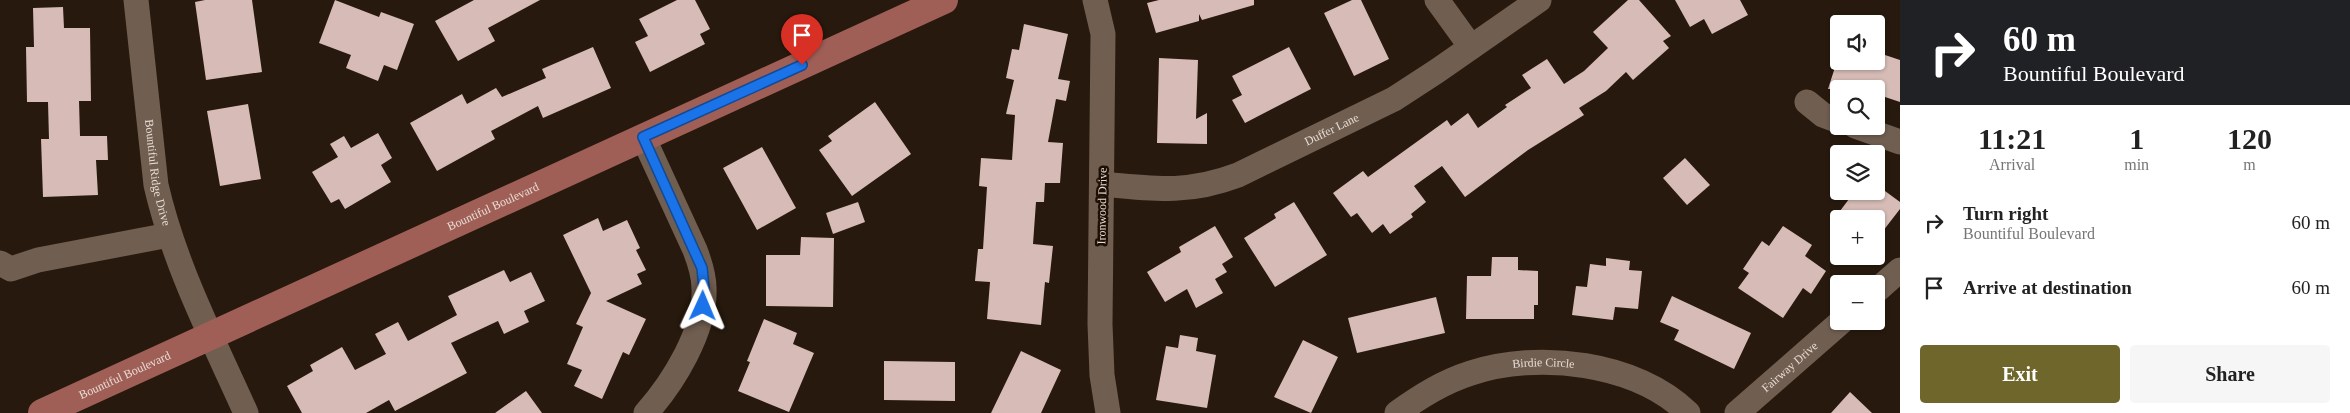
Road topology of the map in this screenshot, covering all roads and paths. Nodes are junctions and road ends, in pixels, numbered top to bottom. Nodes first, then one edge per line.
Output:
1 (136, 0) edge
2 (944, 0) edge
3 (1095, 0) edge
4 (1437, 0) edge
5 (1539, 0) edge
6 (1471, 47) junction
7 (1807, 102) dead end
8 (1830, 117) edge
9 (1880, 135) edge
10 (643, 137) junction
11 (1900, 142) edge
12 (1102, 184) junction
13 (169, 235) junction
14 (0, 263) edge
15 (1900, 270) edge
16 (1885, 283) edge
17 (1832, 330) edge
18 (211, 335) junction
19 (42, 413) edge
20 (246, 413) edge
21 (646, 413) edge
22 (1108, 413) edge
23 (1397, 413) edge
24 (1688, 413) edge
25 (1737, 413) edge

1 - 13 street, Bountiful Ridge Drive
2 - 10 main road, Bountiful Boulevard
3 - 12 street, Ironwood Drive
4 - 6 street
5 - 6 street, Duffer Lane
6 - 12 street, Duffer Lane
7 - 8 street
9 - 11 street
10 - 18 main road, Bountiful Boulevard
10 - 21 street
12 - 22 street, Ironwood Drive
13 - 14 street
13 - 18 street, Bountiful Ridge Drive
15 - 16 street
17 - 25 street, Fairway Drive
18 - 19 main road, Bountiful Boulevard
18 - 20 street, Bountiful Ridge Drive
23 - 24 street, Birdie Circle

